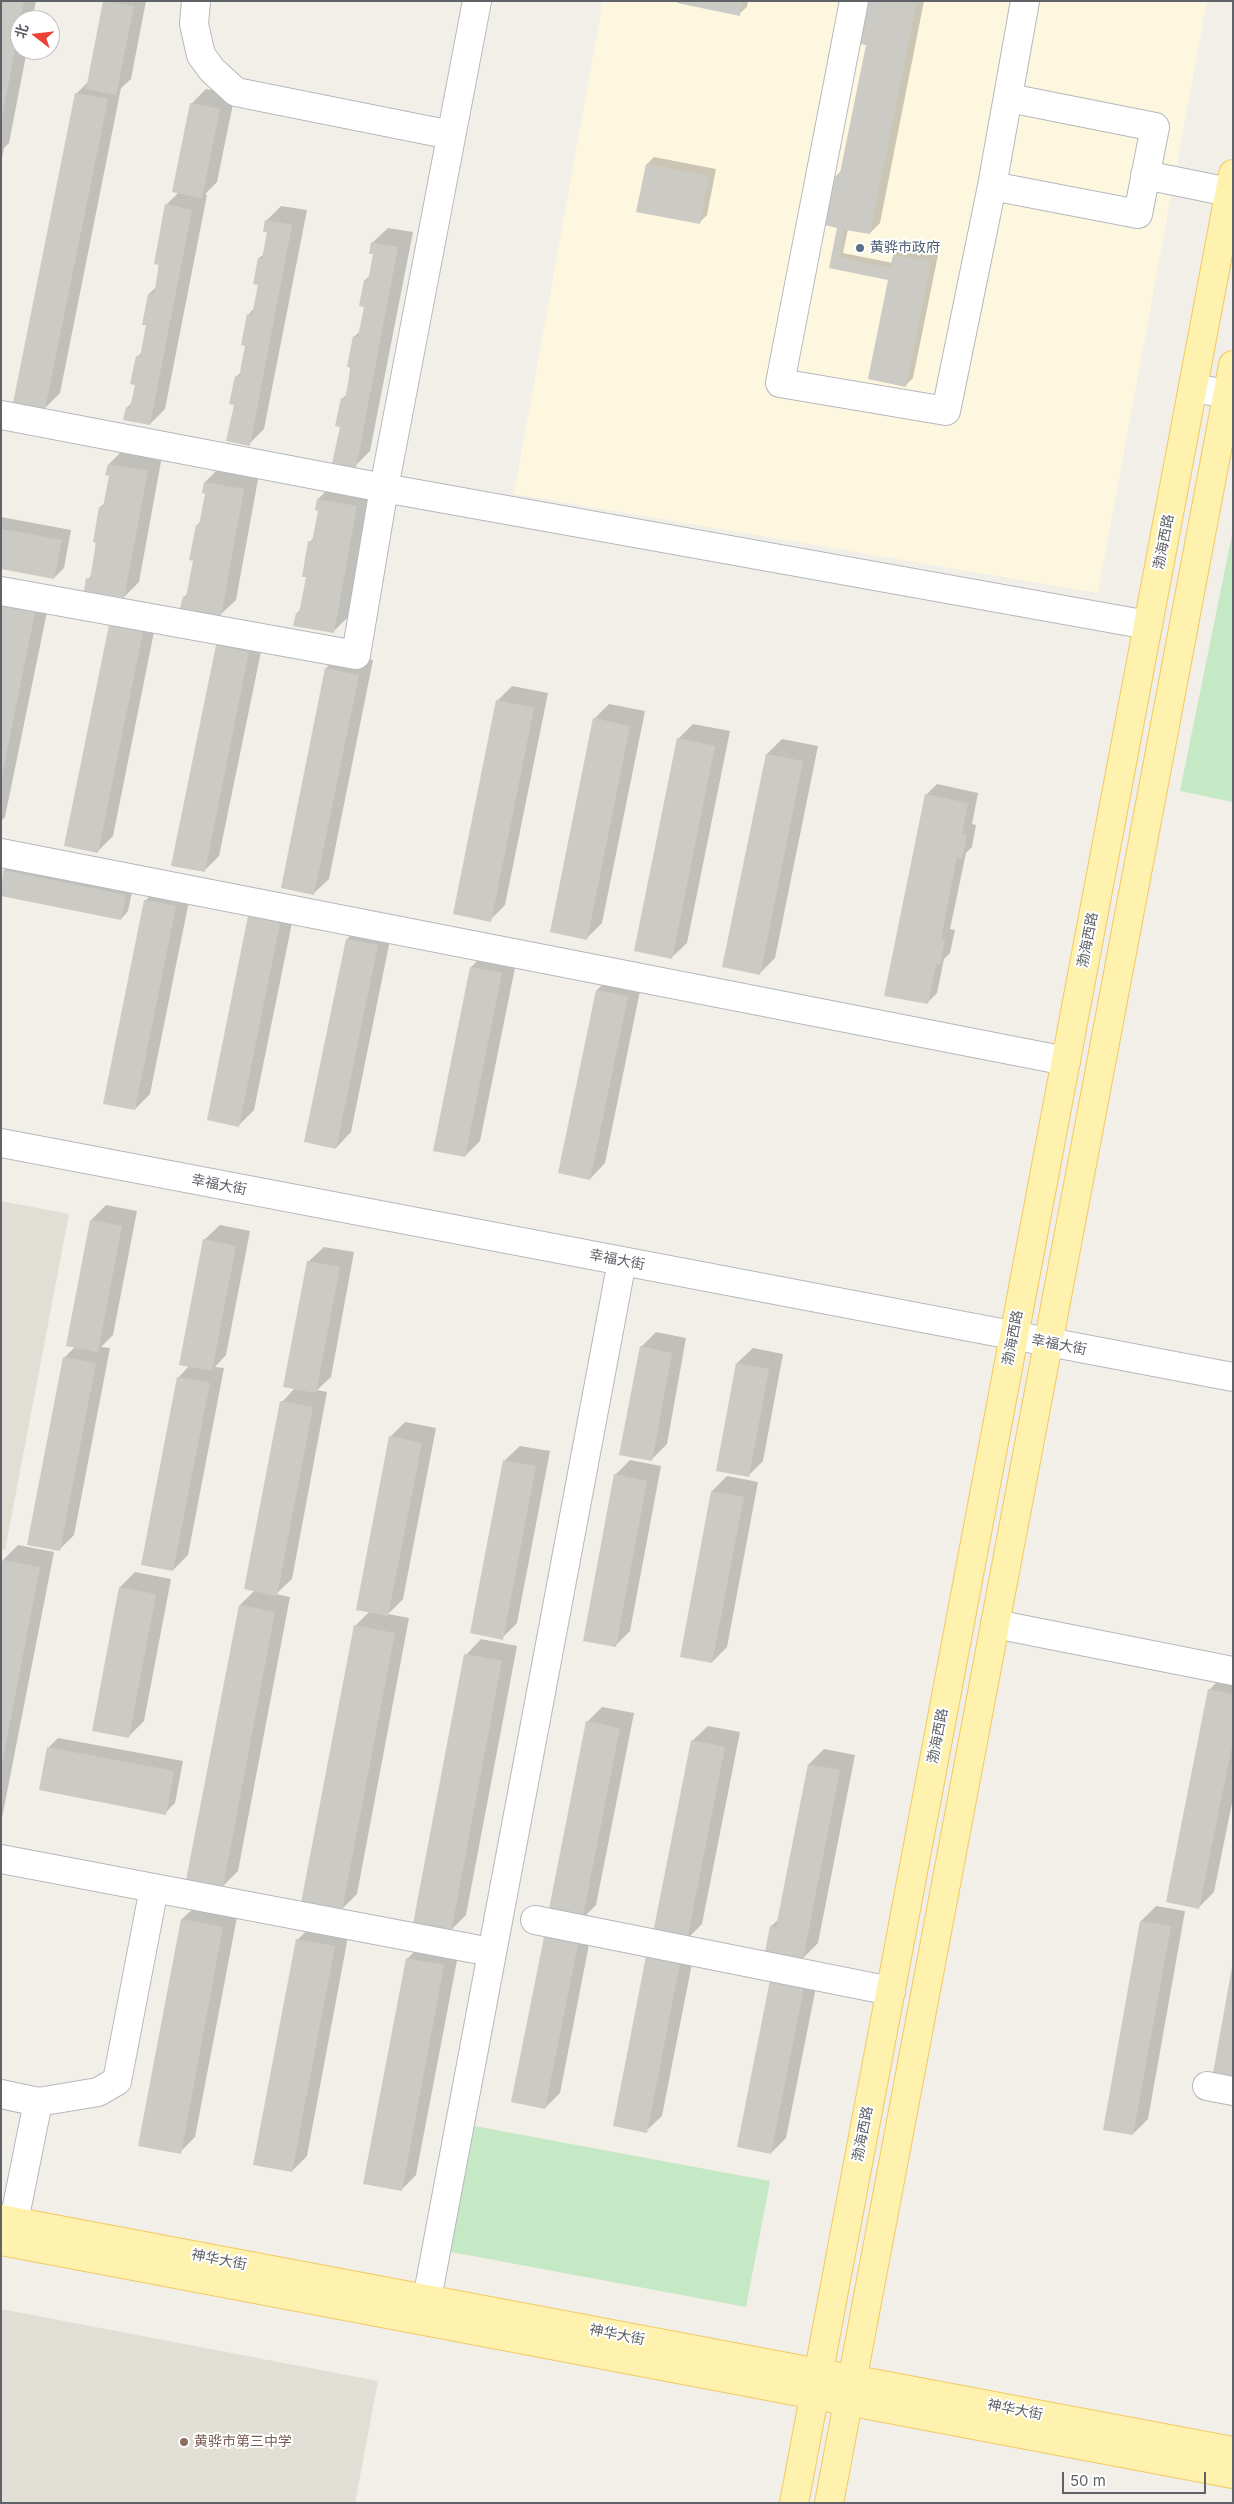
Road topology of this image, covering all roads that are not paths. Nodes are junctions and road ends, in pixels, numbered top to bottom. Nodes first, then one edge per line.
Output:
1 (196, 1) edge
2 (477, 1) edge
3 (854, 1) edge
4 (1025, 1) edge
5 (1009, 98) junction
6 (451, 136) junction
7 (1145, 176) junction
8 (1231, 183) edge
9 (992, 186) junction
10 (1233, 365) edge
11 (1193, 388) junction
12 (1230, 395) edge
13 (1, 415) edge
14 (384, 488) junction
15 (1, 591) edge
16 (1148, 625) junction
17 (1, 853) edge
18 (1066, 1061) junction
19 (1, 1143) edge
20 (622, 1261) junction
21 (1014, 1336) junction
22 (1047, 1343) junction
23 (1233, 1377) edge
24 (995, 1624) junction
25 (1233, 1671) edge
26 (1, 1859) edge
27 (154, 1888) junction
28 (535, 1920) dead end
29 (475, 1950) dead end
30 (891, 1991) junction
31 (1, 2094) edge
32 (38, 2102) junction
33 (6, 2227) edge
34 (427, 2299) junction
35 (816, 2384) junction
36 (850, 2390) junction
37 (1233, 2451) edge
38 (1233, 2474) edge
39 (794, 2503) edge
40 (829, 2503) edge

1 - 6 street
2 - 6 street
3 - 9 street
4 - 5 street
5 - 7 street
5 - 9 street
6 - 14 street
7 - 8 street
7 - 9 street
8 - 11 main road, 渤海西路
10 - 12 main road
11 - 12 street
11 - 16 main road, 渤海西路
12 - 22 main road
13 - 14 street
14 - 15 street
14 - 16 street
16 - 18 main road, 渤海西路
17 - 18 street
18 - 21 main road, 渤海西路
19 - 20 street, 幸福大街
20 - 21 street, 幸福大街
20 - 34 street
21 - 22 street, 幸福大街
21 - 30 main road, 渤海西路
22 - 23 street, 幸福大街
22 - 24 main road
24 - 25 street
24 - 36 main road
26 - 27 street
27 - 29 street
27 - 32 street
28 - 30 street
30 - 35 main road, 渤海西路
31 - 32 street
32 - 33 street
33 - 34 main road, 神华大街
33 - 35 main road, 神华大街
34 - 35 main road, 神华大街
35 - 36 main road, 神华大街
35 - 39 main road, 渤海西路
36 - 37 main road, 神华大街
36 - 38 main road, 神华大街
36 - 40 main road

